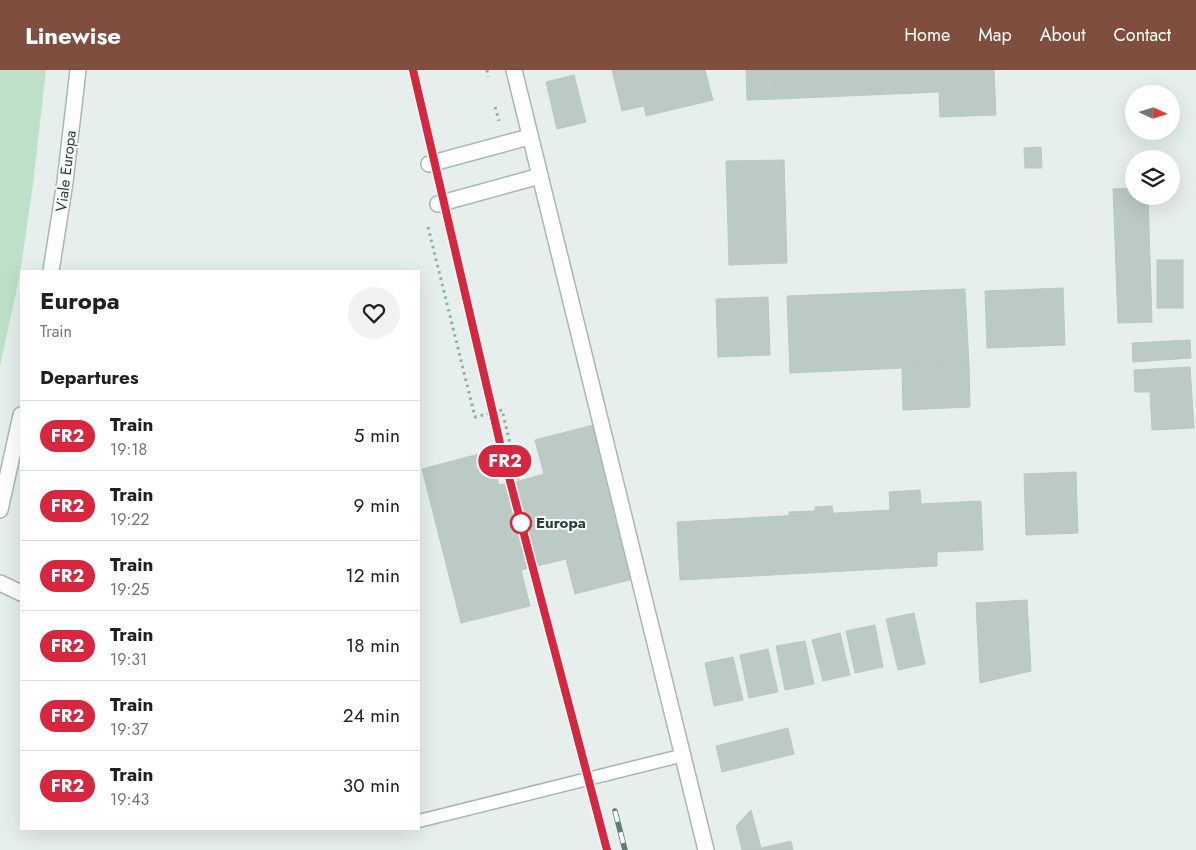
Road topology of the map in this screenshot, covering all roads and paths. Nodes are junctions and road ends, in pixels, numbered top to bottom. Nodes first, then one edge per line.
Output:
1 (78, 70) edge
2 (487, 70) edge
3 (514, 70) edge
4 (489, 79) dead end
5 (493, 98) dead end
6 (529, 137) junction
7 (504, 144) junction
8 (429, 164) dead end
9 (540, 176) junction
10 (438, 204) dead end
11 (426, 218) dead end
12 (51, 270) edge
13 (20, 420) edge
14 (519, 481) dead end
15 (0, 510) edge
16 (0, 583) edge
17 (20, 593) edge
18 (684, 755) junction
19 (420, 821) edge
20 (706, 850) edge

1 - 12 street, Viale Europa
2 - 4 path
3 - 6 street
5 - 7 path
6 - 7 street
6 - 9 street
7 - 8 street
9 - 10 street
9 - 18 street
11 - 14 path
13 - 15 street
16 - 17 street
18 - 19 lane
18 - 20 street

